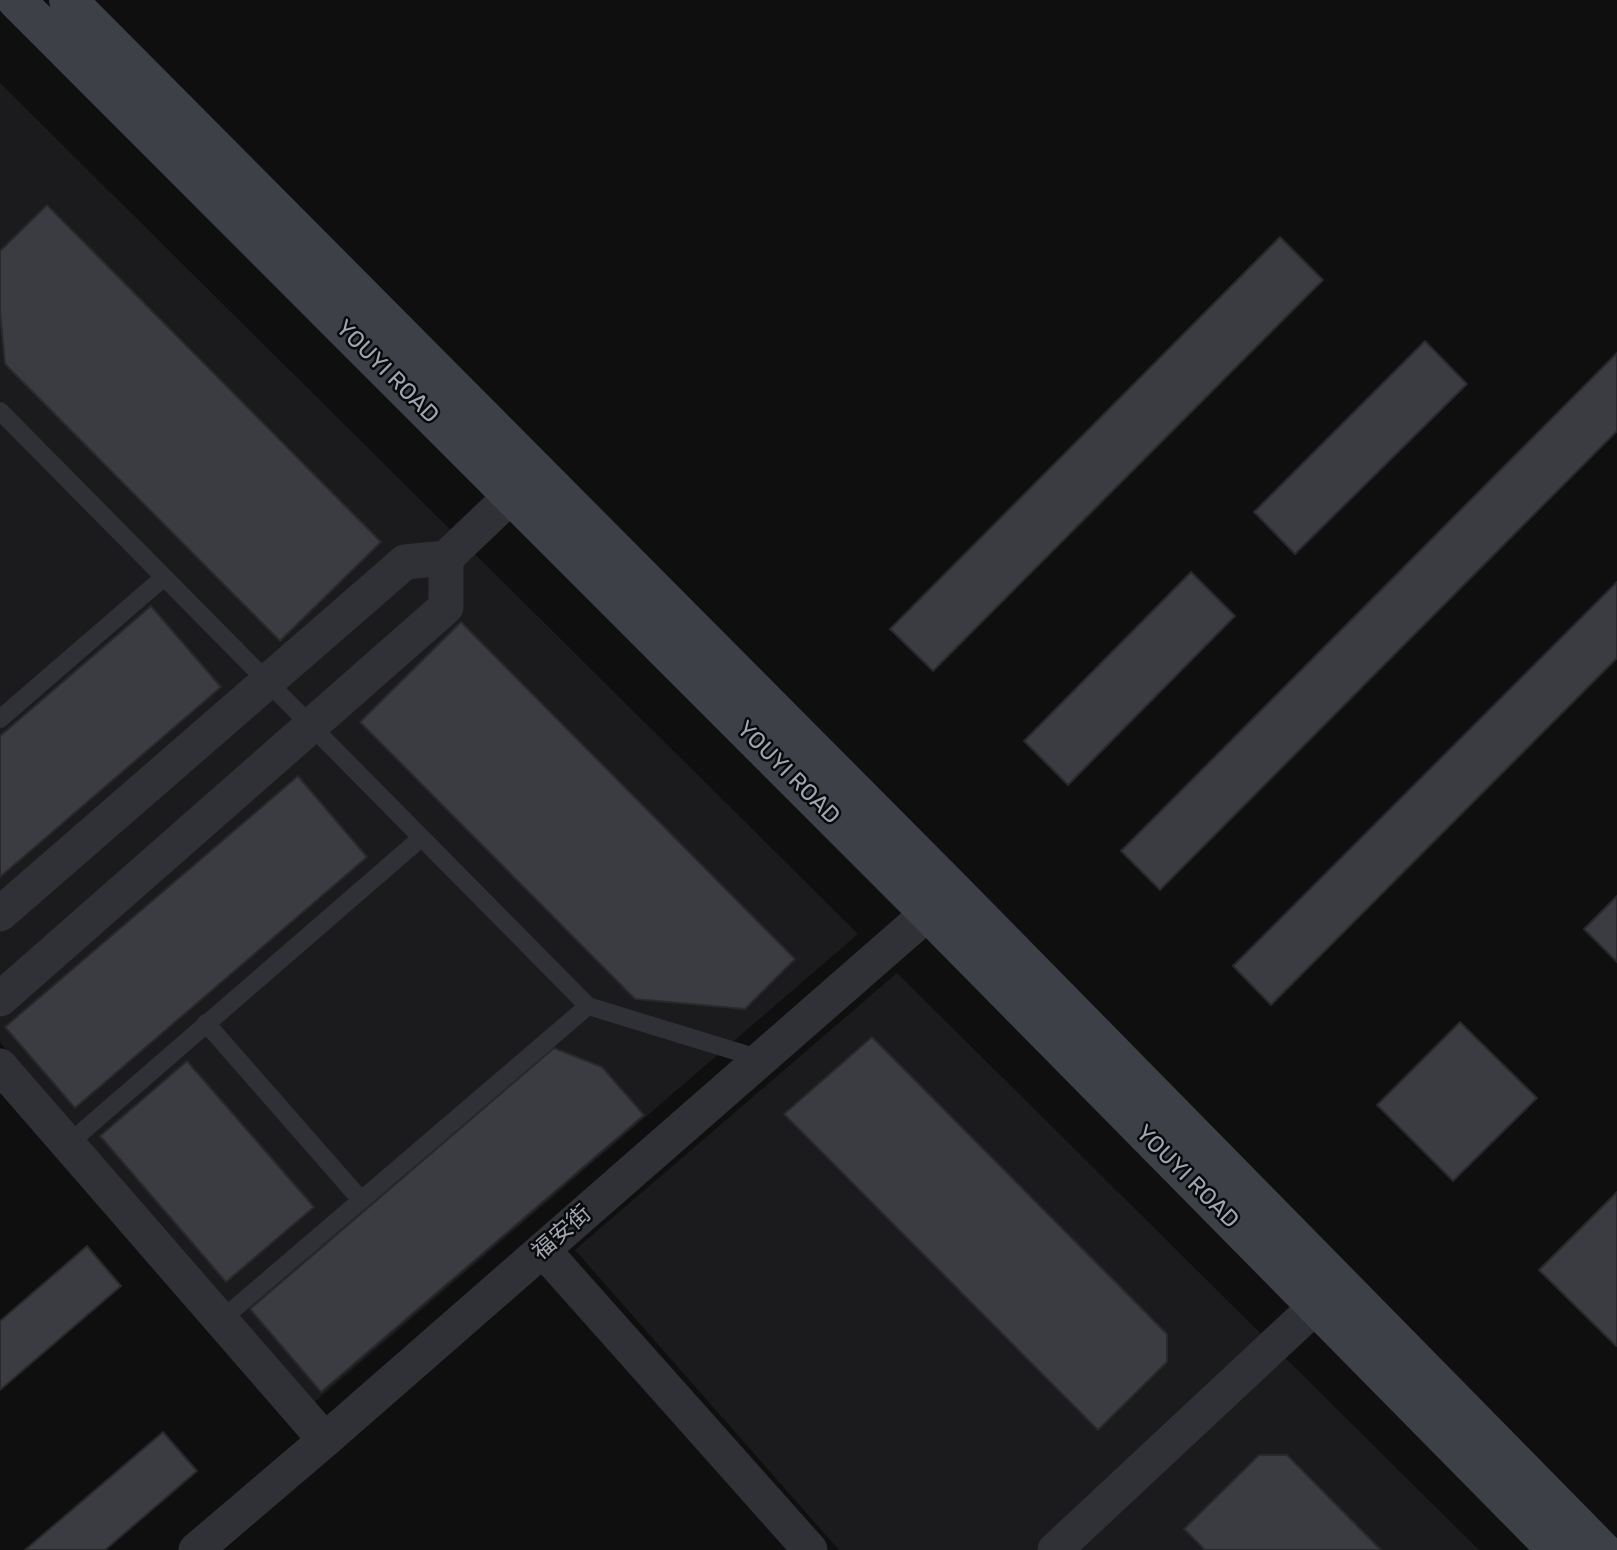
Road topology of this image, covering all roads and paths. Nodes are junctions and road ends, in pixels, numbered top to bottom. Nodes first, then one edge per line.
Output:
1 (16, 0) edge
2 (68, 0) edge
3 (0, 412) edge
4 (511, 496) junction
5 (446, 558) junction
6 (163, 578) junction
7 (0, 719) edge
8 (421, 838) junction
9 (928, 913) junction
10 (0, 914) edge
11 (0, 999) edge
12 (588, 1006) junction
13 (206, 1023) junction
14 (761, 1059) junction
15 (0, 1066) edge
16 (68, 1144) junction
17 (361, 1200) junction
18 (543, 1250) junction
19 (1315, 1307) junction
20 (221, 1320) junction
21 (326, 1440) junction
22 (196, 1550) edge
23 (810, 1550) edge
24 (1055, 1550) edge
25 (1556, 1550) edge
26 (1602, 1550) edge

1 - 4 main road, YOUYI ROAD
2 - 26 main road, YOUYI ROAD
3 - 6 lane
4 - 5 street
4 - 9 main road, YOUYI ROAD
5 - 10 street
5 - 11 street
6 - 7 lane
6 - 8 lane
8 - 12 lane
8 - 13 lane
9 - 14 street, 福安街
9 - 19 main road, YOUYI ROAD
12 - 14 lane
12 - 17 lane
13 - 16 lane
13 - 17 lane
14 - 18 street, 福安街
15 - 16 street
16 - 20 street
17 - 20 lane
18 - 21 street, 福安街
18 - 23 street
19 - 24 street
19 - 25 main road, YOUYI ROAD
20 - 21 street
21 - 22 street, 福安街

